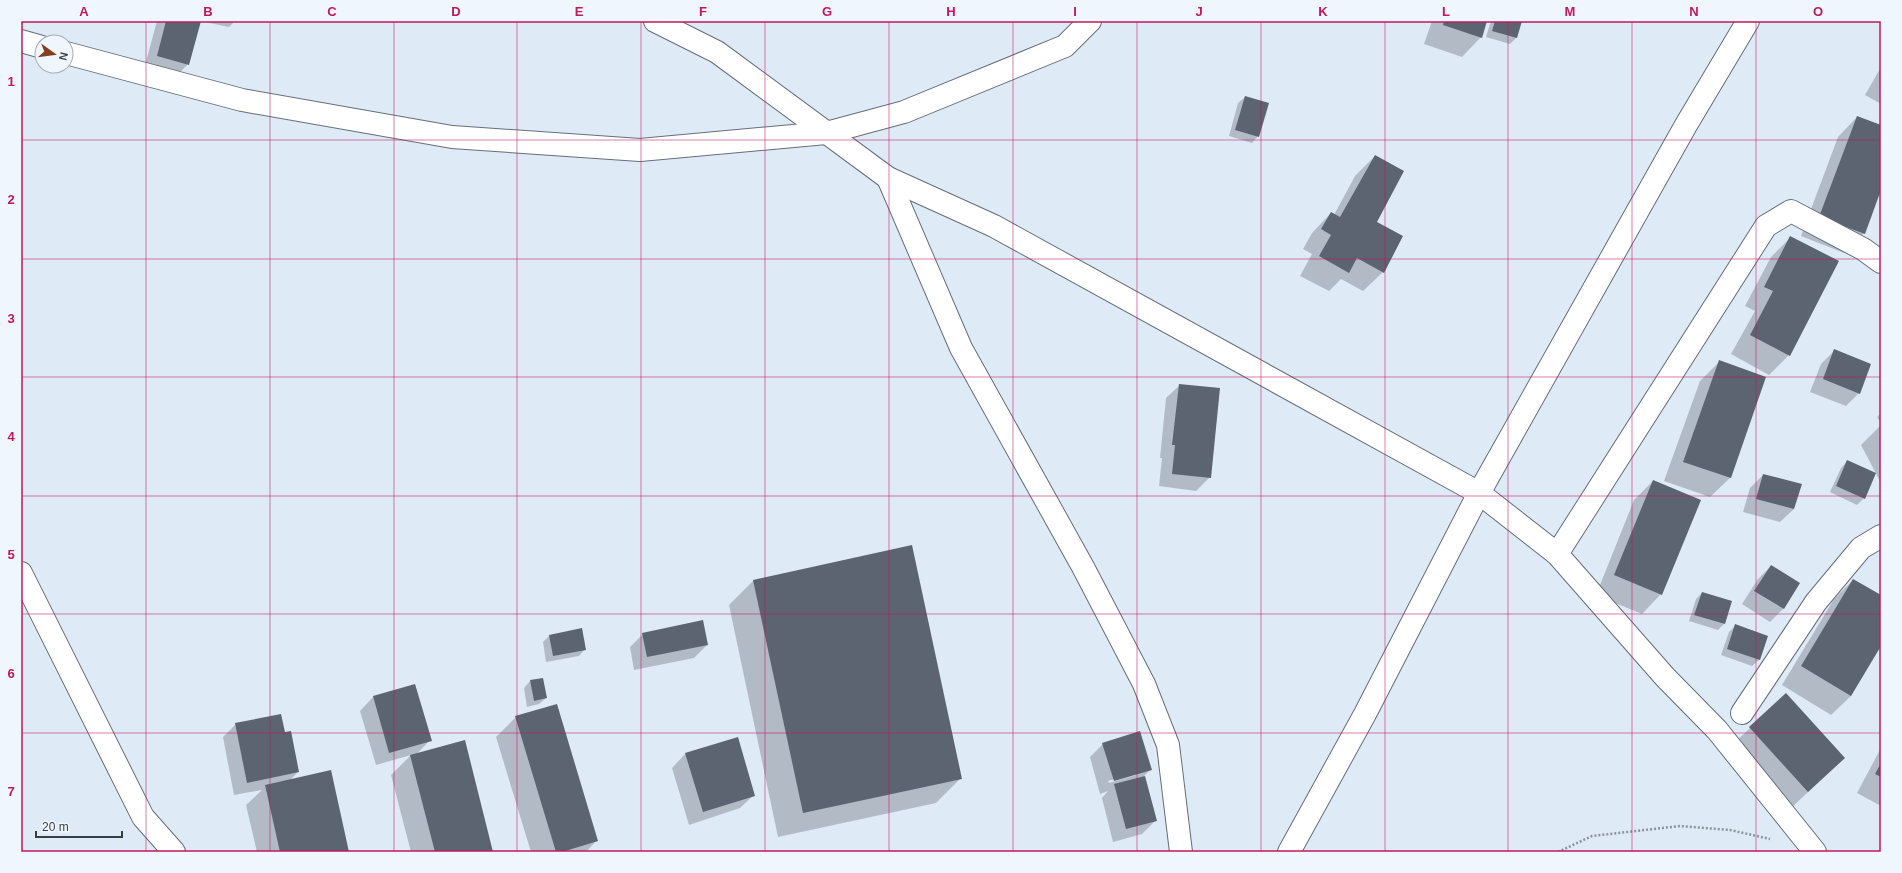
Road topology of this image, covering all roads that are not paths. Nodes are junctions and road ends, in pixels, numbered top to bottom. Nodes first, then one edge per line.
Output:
1 (655, 21) edge
2 (1090, 21) edge
3 (1748, 21) edge
4 (21, 41) edge
5 (34, 44) edge
6 (74, 55) edge
7 (826, 133) junction
8 (888, 178) junction
9 (1881, 262) edge
10 (1479, 494) junction
11 (1881, 536) edge
12 (1557, 554) junction
13 (21, 573) edge
14 (1742, 713) dead end
15 (1813, 850) edge
16 (174, 852) edge
17 (1181, 852) edge
18 (1289, 852) edge

1 - 7 street
2 - 7 street
3 - 10 street
4 - 5 street
6 - 7 street
7 - 8 street
8 - 10 street
8 - 17 street
9 - 12 street
10 - 12 street
10 - 18 street
11 - 14 street
12 - 15 street
13 - 16 street

